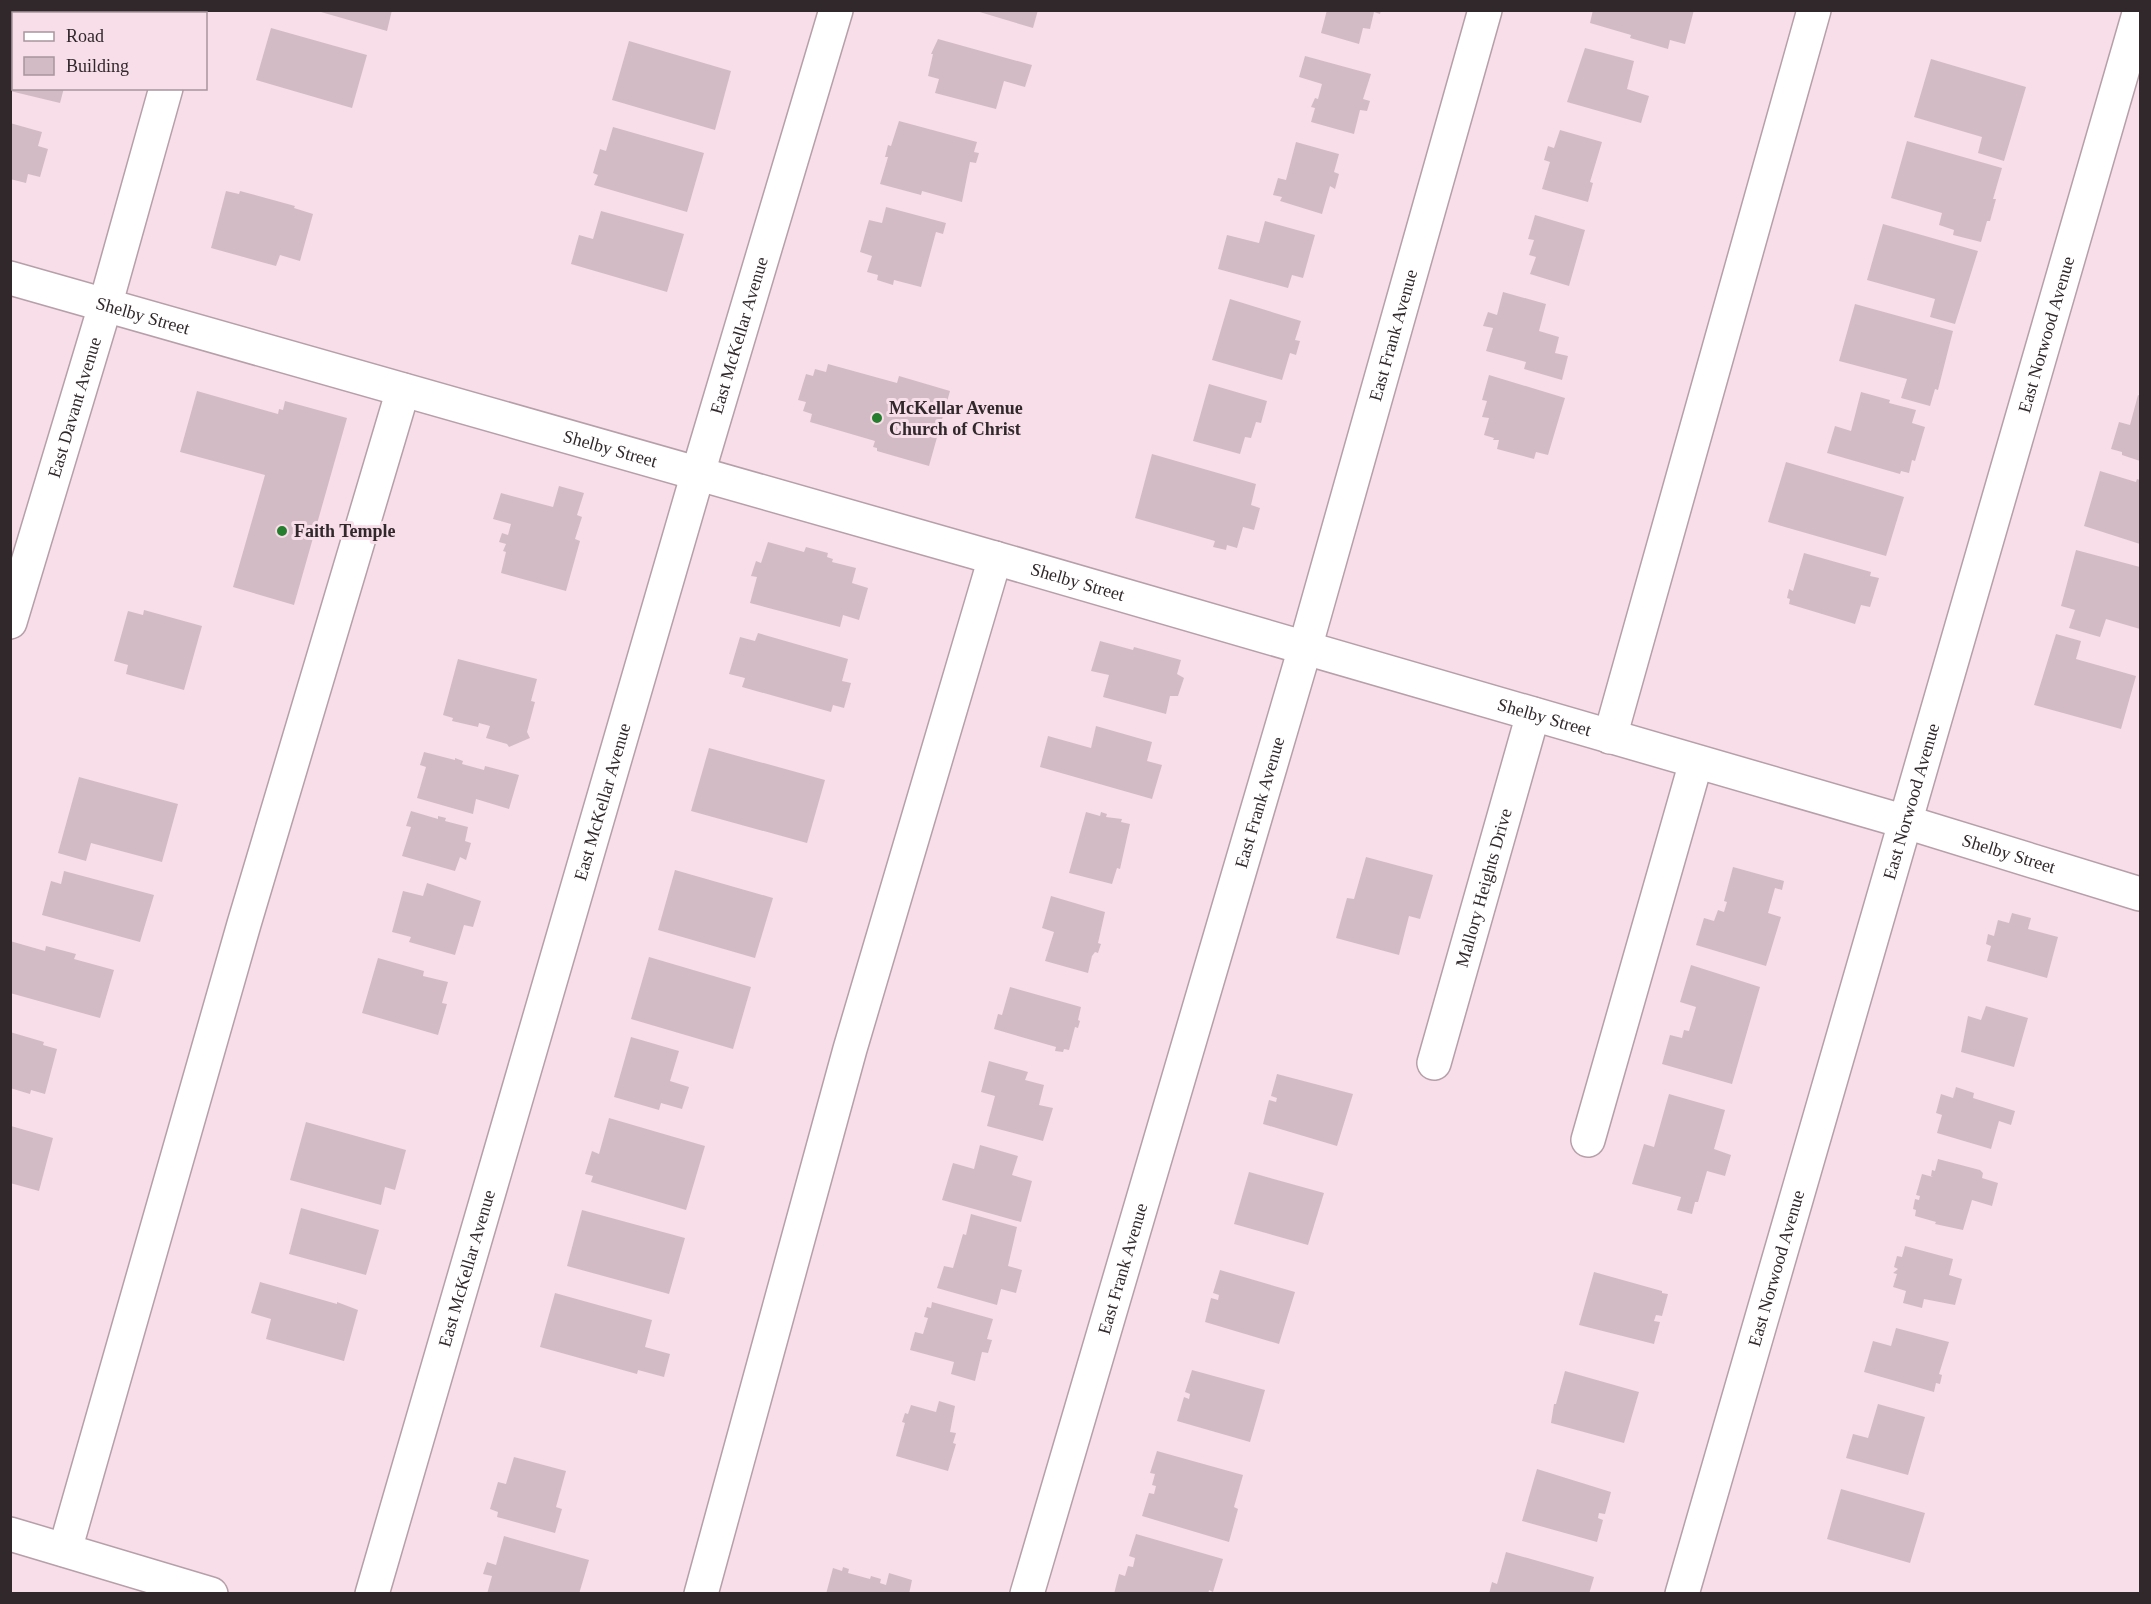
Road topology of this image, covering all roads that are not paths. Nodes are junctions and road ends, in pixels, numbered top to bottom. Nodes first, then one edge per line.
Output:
1 (836, 10) edge
2 (1485, 10) edge
3 (1814, 10) edge
4 (2140, 10) edge
5 (165, 90) edge
6 (10, 278) edge
7 (105, 306) junction
8 (403, 390) junction
9 (698, 472) junction
10 (995, 558) junction
11 (10, 622) edge
12 (1305, 648) junction
13 (1533, 714) junction
14 (1610, 737) junction
15 (1696, 762) junction
16 (1906, 822) junction
17 (2140, 894) edge
18 (1434, 1063) dead end
19 (1588, 1140) dead end
20 (10, 1534) edge
21 (65, 1550) junction
22 (211, 1593) edge
23 (372, 1593) edge
24 (701, 1593) edge
25 (1027, 1593) edge
26 (1682, 1593) edge

1 - 9 street, East McKellar Avenue
2 - 12 street, East Frank Avenue
3 - 14 street
4 - 16 street, East Norwood Avenue
5 - 7 street, East Davant Avenue
6 - 7 street, Shelby Street
7 - 8 street, Shelby Street
7 - 11 street, East Davant Avenue
8 - 9 street, Shelby Street
8 - 21 street
9 - 10 street, Shelby Street
9 - 23 street, East McKellar Avenue
10 - 12 street, Shelby Street
10 - 24 street
12 - 13 street, Shelby Street
12 - 25 street, East Frank Avenue
13 - 14 street, Shelby Street
13 - 18 street, Mallory Heights Drive
14 - 15 street, Shelby Street
15 - 16 street, Shelby Street
15 - 19 street
16 - 17 street, Shelby Street
16 - 26 street, East Norwood Avenue
20 - 21 street
21 - 22 street

